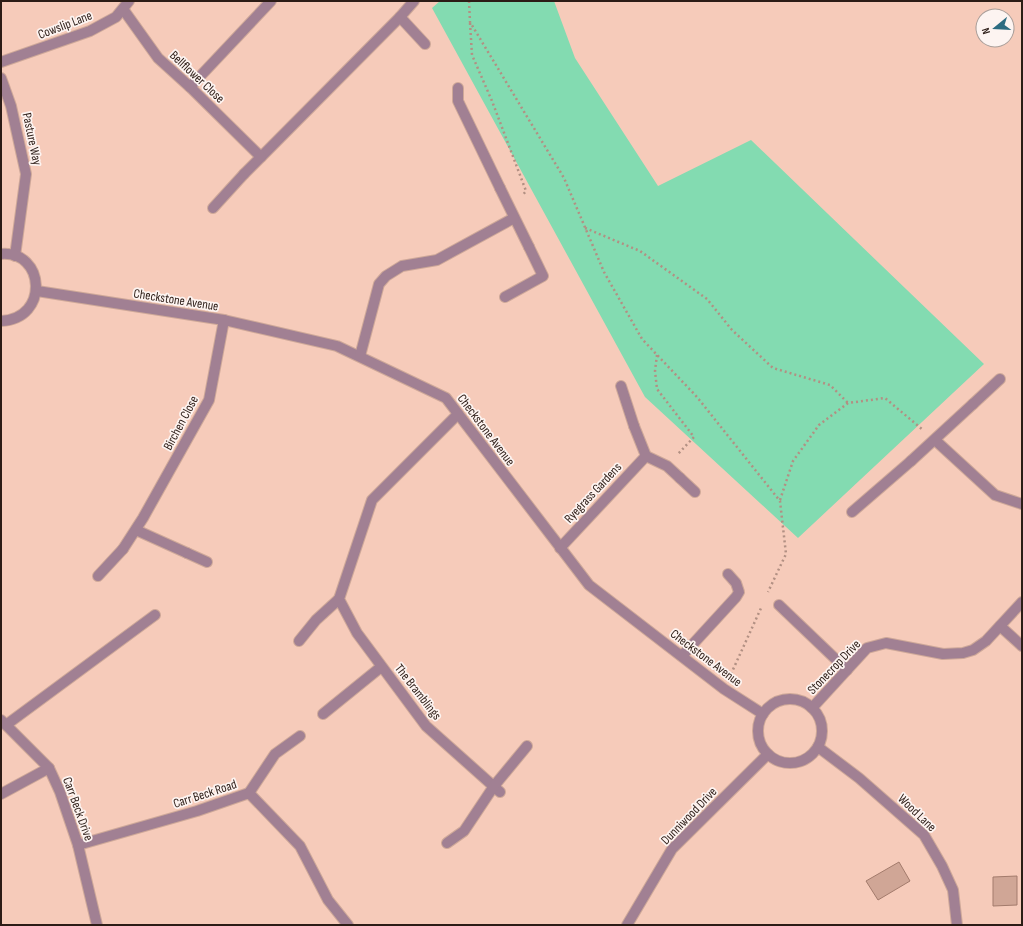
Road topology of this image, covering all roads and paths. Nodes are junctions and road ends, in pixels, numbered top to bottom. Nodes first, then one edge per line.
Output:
1 (271, 1) edge
2 (414, 1) edge
3 (469, 1) edge
4 (126, 5) edge
5 (400, 17) junction
6 (470, 22) junction
7 (425, 44) dead end
8 (1, 62) edge
9 (1, 78) edge
10 (190, 87) junction
11 (458, 88) dead end
12 (261, 157) junction
13 (212, 208) dead end
14 (513, 215) junction
15 (585, 228) junction
16 (1, 254) edge
17 (15, 256) junction
18 (37, 291) junction
19 (505, 297) dead end
20 (224, 320) junction
21 (1, 321) edge
22 (657, 355) junction
23 (360, 356) junction
24 (1000, 379) dead end
25 (621, 386) dead end
26 (848, 404) junction
27 (458, 414) junction
28 (935, 440) junction
29 (646, 456) junction
30 (666, 466) junction
31 (695, 492) dead end
32 (780, 501) junction
33 (1022, 504) edge
34 (852, 512) dead end
35 (136, 530) junction
36 (560, 548) junction
37 (207, 562) dead end
38 (728, 574) dead end
39 (98, 576) dead end
40 (766, 597) dead end
41 (339, 599) junction
42 (1022, 602) edge
43 (763, 604) dead end
44 (778, 605) dead end
45 (155, 615) dead end
46 (1000, 626) junction
47 (299, 641) dead end
48 (1022, 646) edge
49 (682, 656) junction
50 (382, 666) junction
51 (847, 670) junction
52 (724, 689) junction
53 (812, 708) junction
54 (322, 714) dead end
55 (763, 714) junction
56 (4, 722) edge
57 (300, 736) dead end
58 (527, 746) dead end
59 (818, 748) junction
60 (768, 754) junction
61 (49, 768) junction
62 (497, 789) junction
63 (249, 793) junction
64 (1, 794) edge
65 (447, 843) dead end
66 (78, 845) junction
67 (97, 925) edge
68 (348, 925) edge
69 (627, 925) edge
70 (957, 925) edge

1 - 10 street
2 - 5 street
3 - 6 path
4 - 8 street, Cowslip Lane
4 - 10 street, Bellflower Close
5 - 7 street
5 - 12 street
6 - 14 path
6 - 15 path
9 - 17 street, Pasture Way
10 - 12 street, Bellflower Close
11 - 14 street
12 - 13 street
14 - 19 street
14 - 23 street
15 - 22 path
15 - 26 path
16 - 17 street
17 - 18 street
18 - 20 street, Checkstone Avenue
18 - 21 street
20 - 23 street, Checkstone Avenue
20 - 35 street, Birchen Close
22 - 30 path
22 - 32 path
23 - 27 street, Checkstone Avenue
24 - 28 street
25 - 29 street
26 - 28 path
26 - 32 path
27 - 36 street, Checkstone Avenue
27 - 41 street
28 - 33 street
28 - 34 street
29 - 30 street
29 - 36 street, Ryegrass Gardens
30 - 31 street
32 - 40 path
35 - 37 street
35 - 39 street, Birchen Close
36 - 49 street, Checkstone Avenue
38 - 49 street
41 - 47 street
41 - 50 street, The Bramblings
42 - 46 street, Stonecrop Drive
43 - 52 path
44 - 51 street
45 - 56 street
46 - 48 street
46 - 51 street, Stonecrop Drive
49 - 52 street, Checkstone Avenue
50 - 54 street
50 - 62 street, The Bramblings
51 - 53 street, Stonecrop Drive
52 - 55 street, Checkstone Avenue
53 - 55 street
53 - 59 street
55 - 60 street
56 - 61 street, Carr Beck Drive
57 - 63 street
58 - 62 street
59 - 60 street
59 - 70 street, Wood Lane
60 - 69 street, Dunniwood Drive
61 - 64 street
61 - 66 street, Carr Beck Drive
62 - 65 street
63 - 66 street, Carr Beck Road
63 - 68 street, Carr Beck Road
66 - 67 street, Carr Beck Drive

